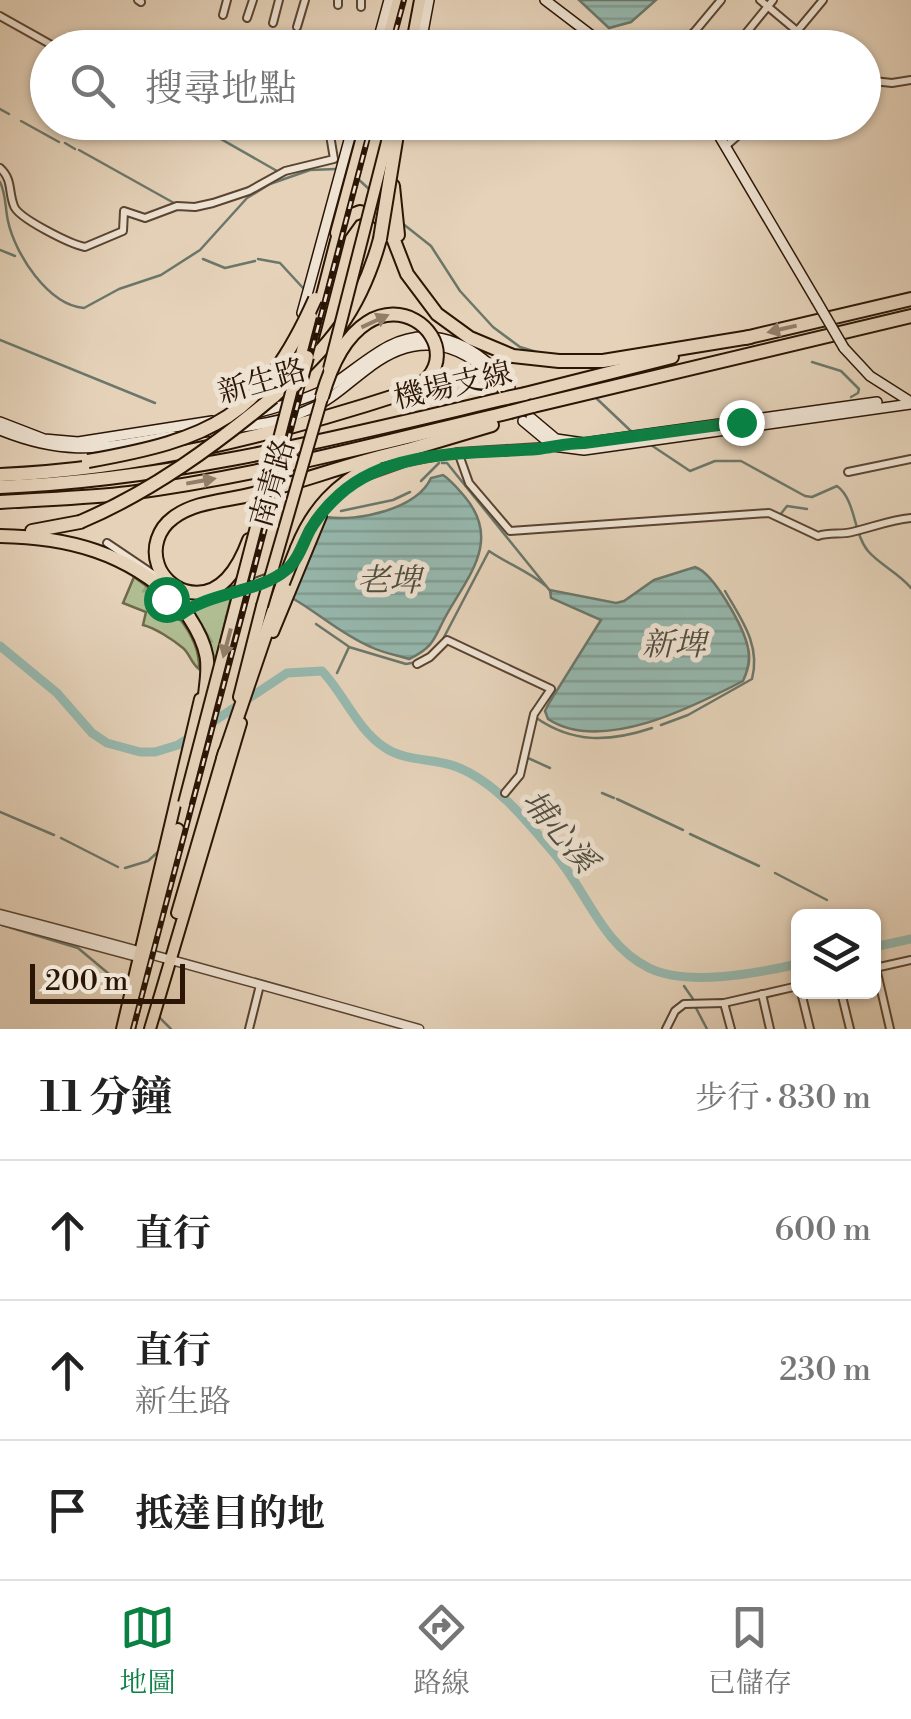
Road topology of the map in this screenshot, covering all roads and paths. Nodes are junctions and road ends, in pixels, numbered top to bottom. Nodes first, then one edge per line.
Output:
1 (228, 0) edge
2 (253, 0) edge
3 (279, 0) edge
4 (305, 0) edge
5 (388, 0) edge
6 (398, 0) edge
7 (420, 0) edge
8 (429, 0) edge
9 (545, 0) edge
10 (721, 0) edge
11 (760, 0) edge
12 (823, 0) edge
13 (771, 3) edge
14 (223, 15) dead end
15 (0, 16) edge
16 (247, 18) dead end
17 (273, 23) dead end
18 (297, 27) dead end
19 (380, 30) edge
20 (390, 30) edge
21 (416, 30) edge
22 (419, 30) edge
23 (584, 30) edge
24 (696, 30) edge
25 (749, 30) edge
26 (796, 30) edge
27 (798, 30) edge
28 (30, 33) edge
29 (911, 80) edge
30 (881, 82) edge
31 (331, 140) edge
32 (352, 140) edge
33 (353, 140) edge
34 (391, 140) edge
35 (394, 140) edge
36 (722, 140) edge
37 (733, 140) edge
38 (726, 146) junction
39 (393, 158) junction
40 (0, 168) edge
41 (385, 233) junction
42 (315, 299) junction
43 (911, 299) edge
44 (911, 316) edge
45 (750, 336) junction
46 (470, 338) junction
47 (870, 376) junction
48 (294, 386) junction
49 (505, 392) junction
50 (322, 398) junction
51 (910, 400) edge
52 (864, 407) junction
53 (525, 411) junction
54 (251, 420) junction
55 (0, 422) edge
56 (0, 430) edge
57 (625, 441) junction
58 (566, 442) junction
59 (553, 446) junction
60 (408, 450) junction
61 (458, 452) junction
62 (911, 459) edge
63 (848, 472) dead end
64 (0, 474) edge
65 (0, 487) edge
66 (0, 502) edge
67 (260, 515) junction
68 (321, 516) joint
69 (911, 518) edge
70 (0, 534) edge
71 (107, 543) dead end
72 (101, 556) dead end
73 (291, 573) junction
74 (191, 607) junction
75 (180, 615) junction
76 (417, 664) dead end
77 (199, 729) junction
78 (222, 759) junction
79 (505, 793) dead end
80 (0, 917) edge
81 (144, 955) junction
82 (166, 960) junction
83 (911, 960) edge
84 (881, 967) edge
85 (260, 985) junction
86 (791, 990) edge
87 (881, 992) edge
88 (762, 994) junction
89 (802, 999) edge
90 (844, 999) edge
91 (724, 1003) junction
92 (122, 1029) edge
93 (129, 1029) edge
94 (147, 1029) edge
95 (248, 1029) edge
96 (419, 1029) edge
97 (666, 1029) edge
98 (731, 1029) edge
99 (770, 1029) edge
100 (810, 1029) edge
101 (850, 1029) edge
102 (890, 1029) edge

1 - 14 street
2 - 16 street
3 - 17 street
4 - 18 street
5 - 19 main road
6 - 20 main road
7 - 21 main road
8 - 22 main road
9 - 23 main road
10 - 24 street
11 - 13 street
12 - 27 street
13 - 25 street
13 - 26 street
15 - 28 street
29 - 30 street
31 - 40 street
32 - 54 main road, 南青路
33 - 42 main road, 南青路
34 - 50 main road, 南青路, bridge
35 - 39 highway, bridge
36 - 38 main road
37 - 38 street
38 - 47 main road, bridge
39 - 41 highway, bridge
39 - 46 highway, bridge
41 - 46 highway
41 - 48 highway, bridge
41 - 70 highway, bridge
42 - 48 main road, 南青路, bridge
42 - 64 highway, bridge
43 -> 45 highway, 機場支線
44 - 53 highway, 機場支線
45 - 46 highway
45 - 53 highway, 機場支線
47 - 51 main road
47 - 52 main road
48 - 67 main road, 南青路, bridge
49 - 53 highway, 機場支線, bridge
49 - 54 main road, 新生路
49 - 65 highway, 機場支線
50 -> 64 highway, bridge
50 - 78 main road, 南青路, bridge
51 - 52 main road
52 - 57 main road
53 - 58 main road
53 - 59 main road
53 - 60 highway
66 -> 53 highway, 機場支線
54 - 55 main road, 新生路
54 - 56 main road, 新生路
57 - 58 main road
57 - 59 main road
58 - 59 street
59 - 61 street
60 - 67 highway, bridge
60 - 78 highway, bridge
61 - 68 street
61 - 69 street
62 - 63 street
67 -> 77 main road, 南青路, bridge
68 - 73 main road
70 - 77 highway, bridge
71 - 74 street
72 - 75 main road
73 - 74 street
73 - 82 main road
74 - 75 street
75 - 77 main road
76 - 79 street
77 - 81 main road, 南青路, bridge
77 - 81 main road
78 - 82 main road, 南青路
80 - 81 street
81 - 82 street
81 - 92 main road
81 - 93 main road, 南青路
82 - 85 street
82 - 94 main road
83 - 84 street
85 - 95 street
85 - 96 street
86 - 88 street
87 - 102 street
88 - 91 street
88 - 99 street
89 - 100 street
90 - 101 street
91 - 97 street
91 - 98 street

